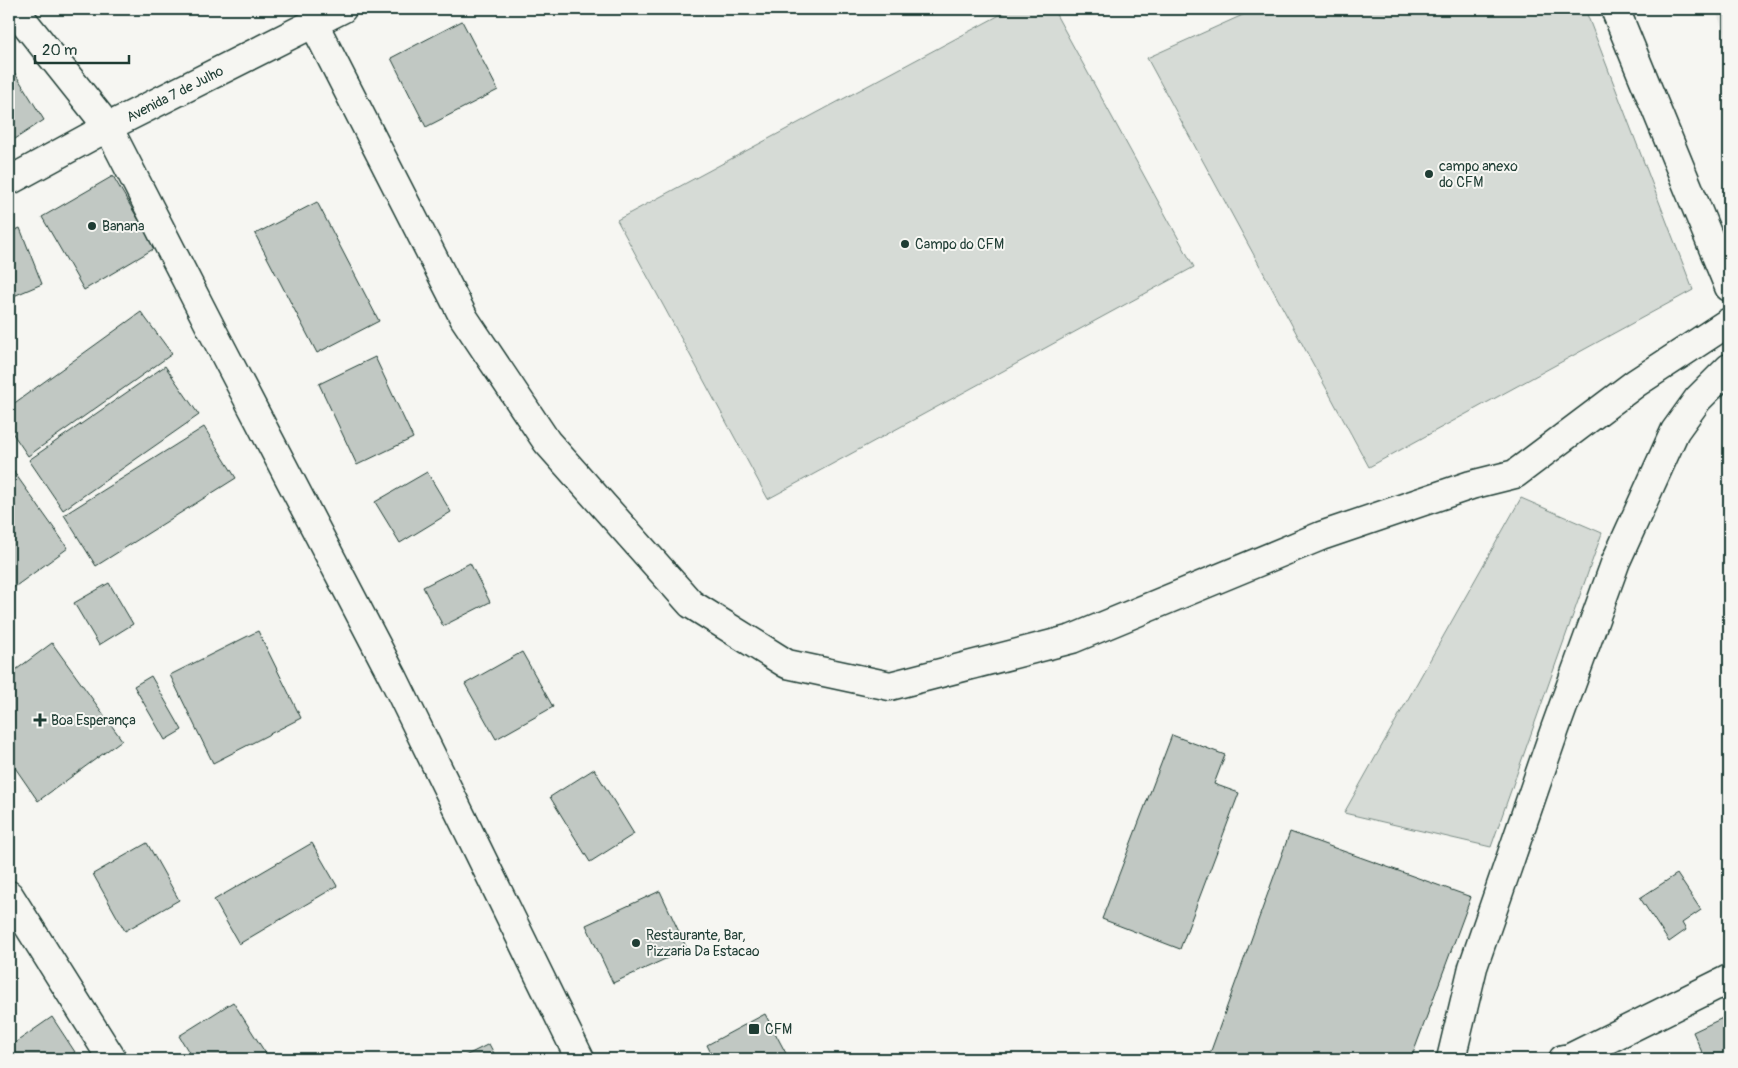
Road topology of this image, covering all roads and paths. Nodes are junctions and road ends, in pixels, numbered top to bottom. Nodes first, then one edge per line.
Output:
1 (14, 9) edge
2 (342, 9) edge
3 (1615, 9) edge
4 (314, 24) junction
5 (108, 127) junction
6 (9, 181) edge
7 (1729, 288) edge
8 (1729, 322) edge
9 (1729, 368) edge
10 (9, 895) edge
11 (1729, 979) edge
12 (112, 1059) edge
13 (580, 1059) edge
14 (1451, 1059) edge
15 (1564, 1059) edge

1 - 5 street
2 - 4 street, Avenida 7 de Julho
3 - 7 street
4 - 5 street, Avenida 7 de Julho
4 - 8 street
5 - 6 street, Avenida 7 de Julho
5 - 13 street
9 - 14 street
10 - 12 street
11 - 15 street

